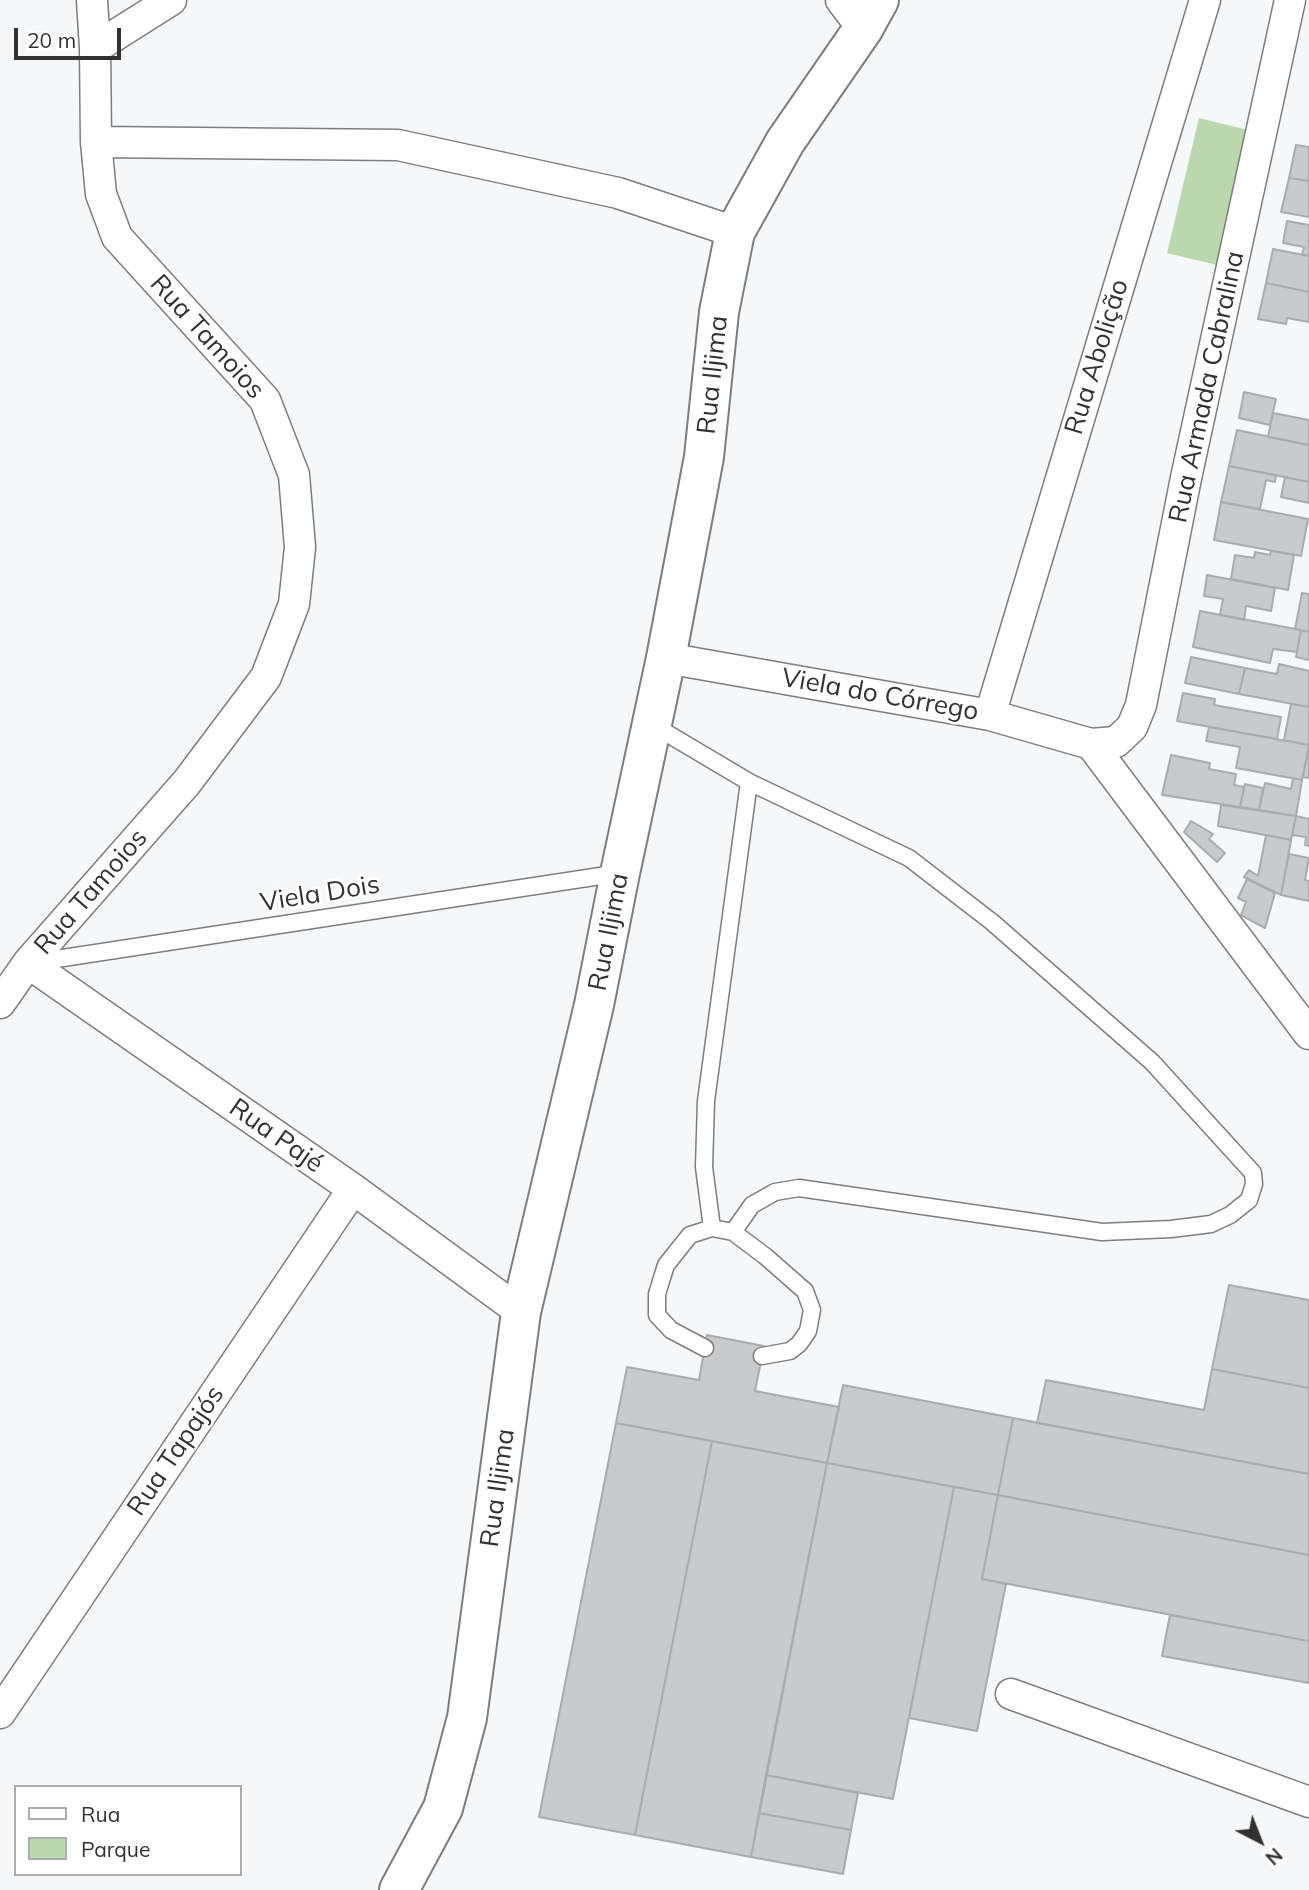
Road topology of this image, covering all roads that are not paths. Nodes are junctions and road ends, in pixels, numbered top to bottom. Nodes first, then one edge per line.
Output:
1 (92, 0) edge
2 (171, 0) edge
3 (1205, 0) edge
4 (1290, 0) edge
5 (861, 10) edge
6 (95, 48) junction
7 (96, 142) junction
8 (735, 232) junction
9 (666, 657) junction
10 (990, 715) junction
11 (653, 725) junction
12 (1091, 744) junction
13 (749, 782) junction
14 (620, 873) junction
15 (28, 963) junction
16 (0, 1003) edge
17 (1309, 1034) edge
18 (353, 1189) junction
19 (712, 1228) junction
20 (733, 1232) junction
21 (522, 1312) junction
22 (705, 1348) dead end
23 (762, 1356) dead end
24 (1011, 1694) dead end
25 (0, 1713) edge
26 (1309, 1802) edge
27 (399, 1890) edge

1 - 6 street, Rua Tamoios
2 - 6 street
3 - 10 street, Rua Abolição
4 - 12 street, Rua Armada Cabralina
5 - 8 main road, Rua Iljima
6 - 7 street, Rua Tamoios
7 - 8 street
7 - 15 street, Rua Tamoios
8 - 9 main road, Rua Iljima
9 - 10 street, Viela do Córrego
9 - 11 main road, Rua Iljima
10 - 12 street, Viela do Córrego
11 - 13 lane
11 - 14 main road, Rua Iljima
12 - 17 street
13 - 19 lane
13 - 20 lane
14 - 15 lane, Viela Dois
14 - 21 main road, Rua Iljima
15 - 16 street, Rua Tamoios
15 - 18 street, Rua Pajé
18 - 21 street, Rua Pajé
18 - 25 street, Rua Tapajós
19 - 20 lane
19 - 22 lane
20 - 23 lane
21 - 27 main road, Rua Iljima
24 - 26 street

